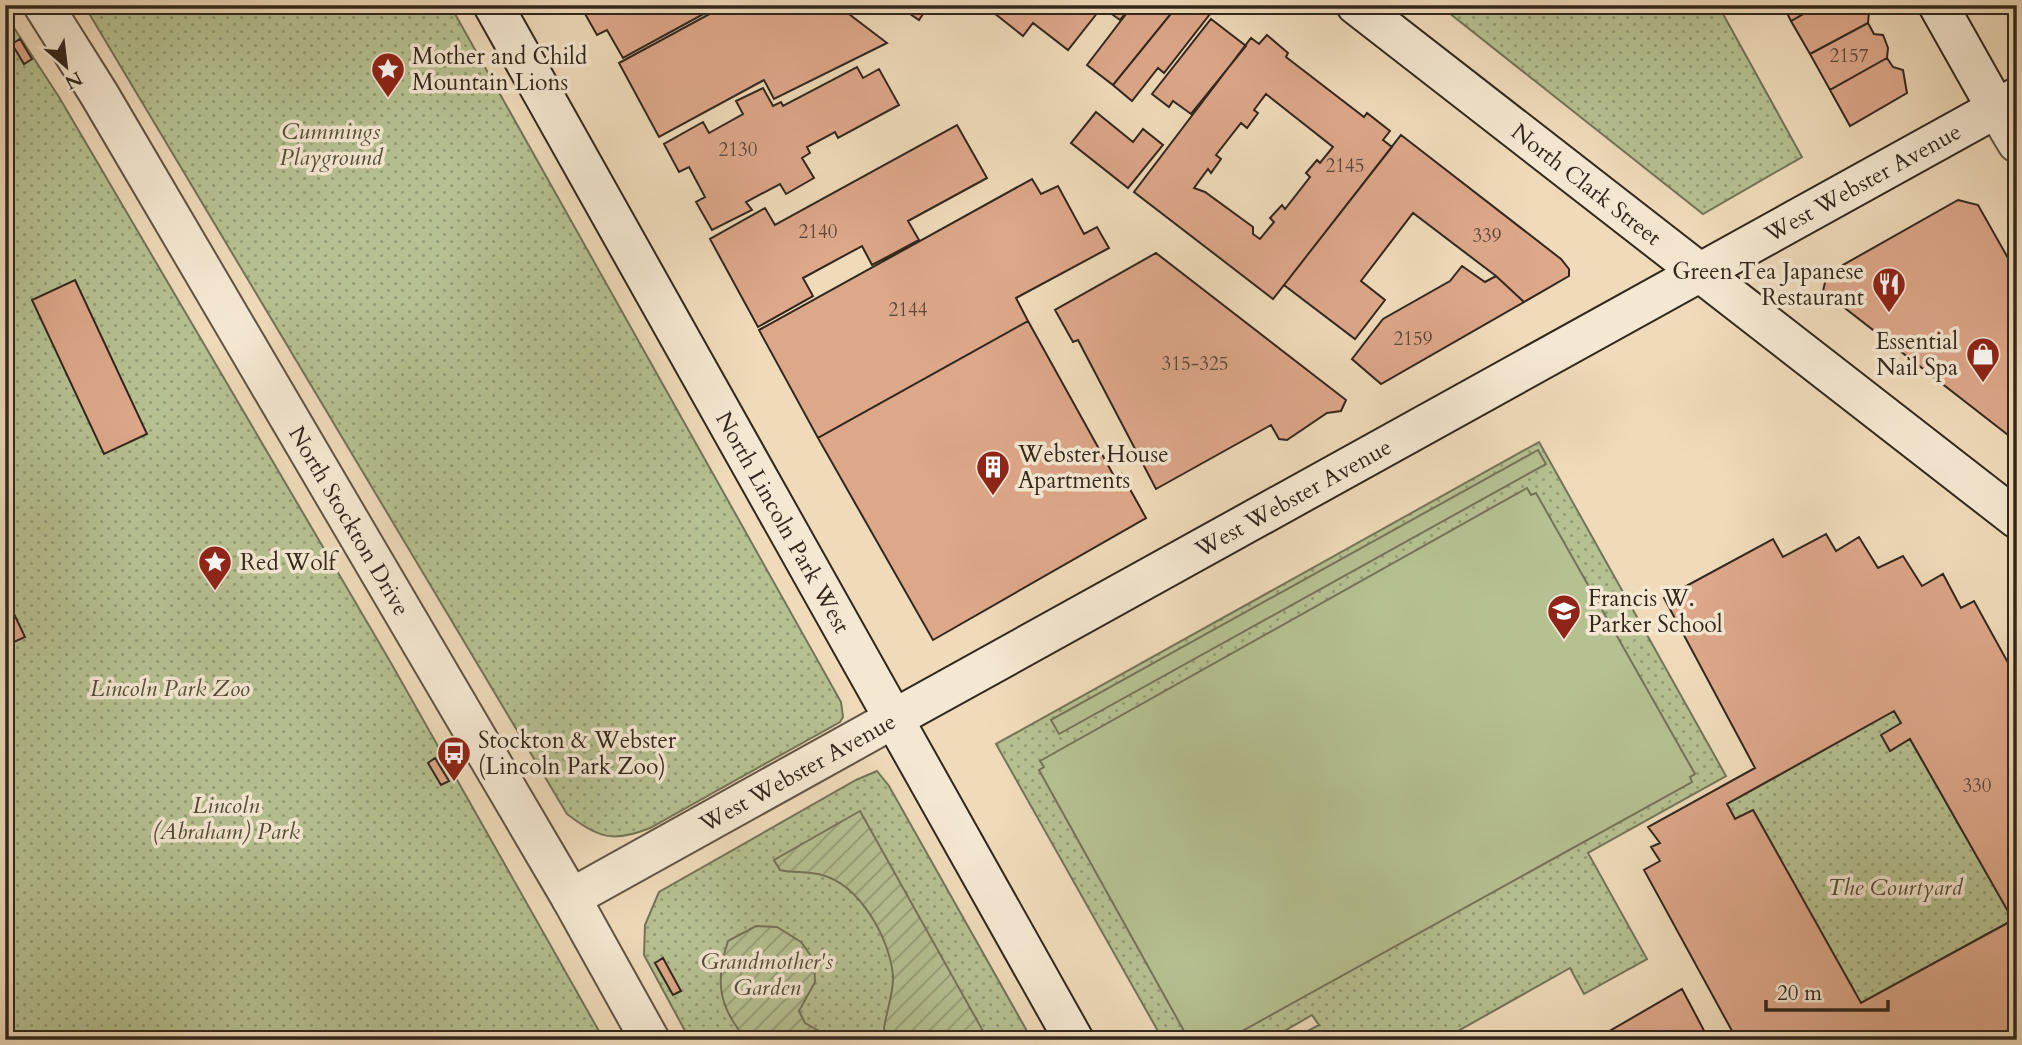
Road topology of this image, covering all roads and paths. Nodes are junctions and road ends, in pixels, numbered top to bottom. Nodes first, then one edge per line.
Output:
1 (43, 5) edge
2 (493, 5) edge
3 (1356, 5) edge
4 (1938, 5) edge
5 (2006, 102) edge
6 (2017, 143) edge
7 (1700, 274) junction
8 (2017, 519) edge
9 (894, 718) junction
10 (571, 898) junction
11 (650, 1040) edge
12 (1074, 1040) edge

1 - 10 street, North Stockton Drive
2 - 9 street, North Lincoln Park West
3 - 7 street, North Clark Street
4 - 5 street
5 - 6 street
5 - 7 street, West Webster Avenue
7 - 8 street, North Clark Street
7 - 9 street, West Webster Avenue
9 - 10 street, West Webster Avenue
9 - 12 street, North Lincoln Park West
10 - 11 street, North Stockton Drive

